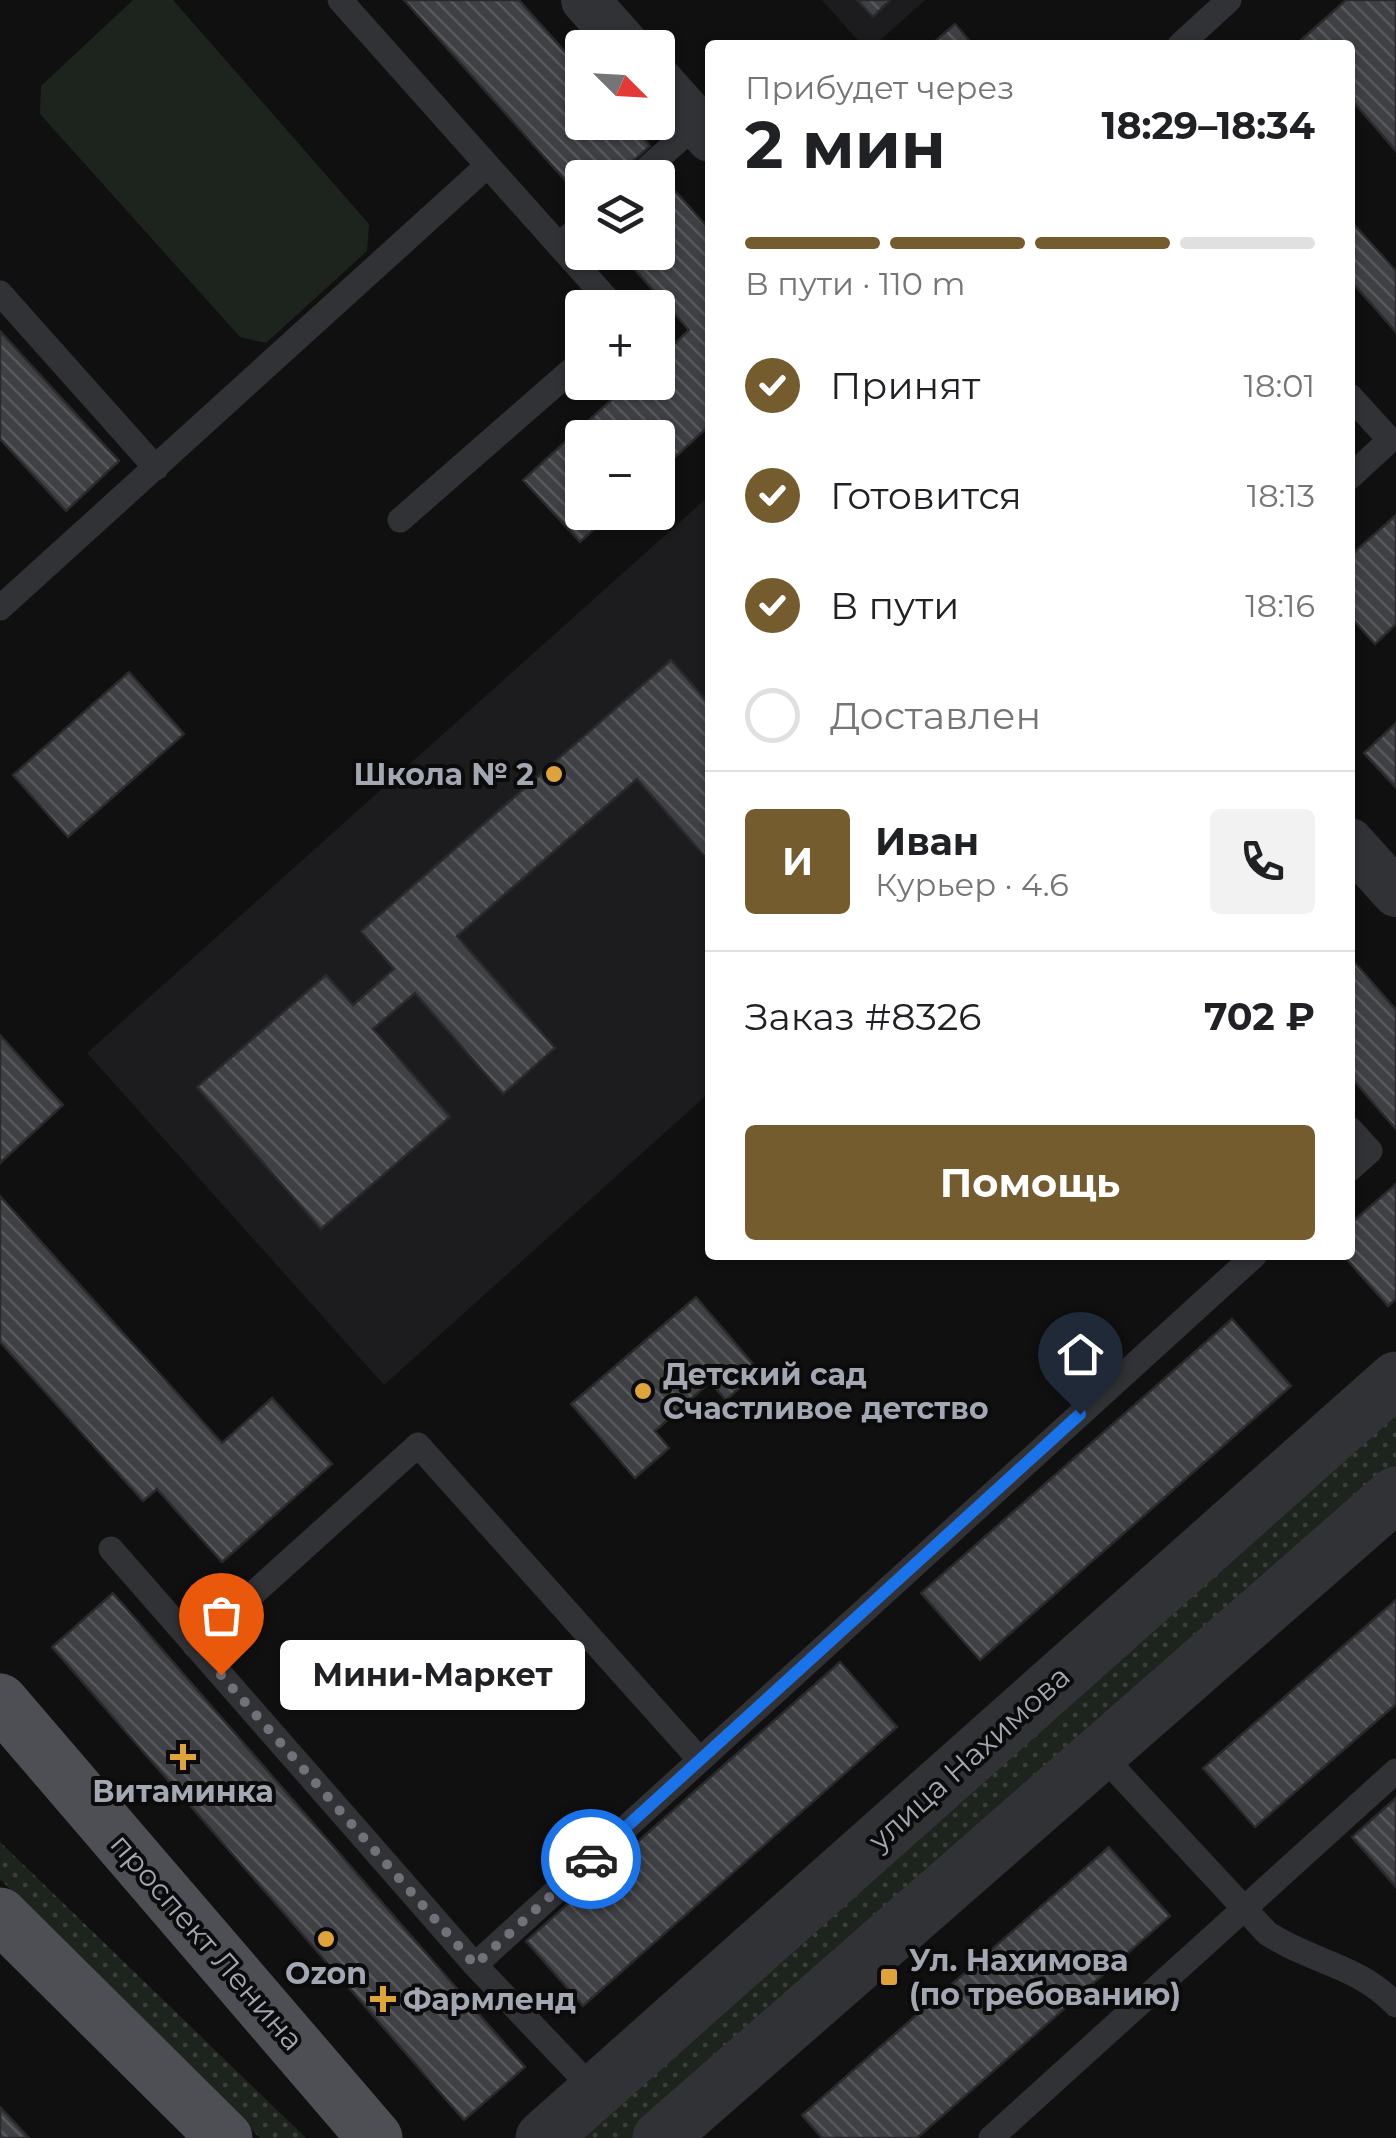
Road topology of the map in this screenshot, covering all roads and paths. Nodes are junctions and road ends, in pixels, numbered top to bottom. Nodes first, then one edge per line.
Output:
1 (340, 0) edge
2 (585, 0) edge
3 (1229, 0) edge
4 (612, 30) edge
5 (1185, 40) edge
6 (675, 99) edge
7 (704, 131) edge
8 (662, 160) edge
9 (488, 166) junction
10 (565, 240) edge
11 (559, 245) junction
12 (600, 290) edge
13 (0, 293) edge
14 (565, 376) edge
15 (1355, 401) edge
16 (1393, 443) edge
17 (156, 468) junction
18 (1355, 474) edge
19 (400, 520) dead end
20 (0, 608) edge
21 (1355, 854) edge
22 (1396, 893) edge
23 (1355, 1134) edge
24 (1355, 1164) edge
25 (1250, 1260) edge
26 (1396, 1379) edge
27 (1396, 1494) edge
28 (111, 1549) dead end
29 (196, 1646) junction
30 (0, 1701) edge
31 (1098, 1751) junction
32 (700, 1760) junction
33 (1396, 1771) edge
34 (1244, 1910) junction
35 (0, 1914) edge
36 (475, 1965) junction
37 (1396, 2006) edge
38 (594, 2091) junction
39 (662, 2137) edge
40 (226, 2138) edge
41 (375, 2138) edge
42 (543, 2138) edge
43 (991, 2138) edge

1 - 9 lane
2 - 4 street
3 - 5 lane
6 - 7 street
7 - 8 lane
9 - 11 lane
9 - 17 lane
10 - 11 lane
11 - 12 lane
13 - 17 lane
14 - 19 lane
15 - 16 lane
16 - 18 lane
17 - 20 lane
21 - 22 street
23 - 24 lane
25 - 32 lane
26 - 38 street, улица Нахимова
27 - 31 street
28 - 29 lane
29 - 32 lane
29 - 36 lane
30 - 41 main road, проспект Ленина
31 - 34 lane
31 - 39 street
32 - 36 lane
33 - 34 lane
34 - 37 lane
34 - 43 lane
35 - 40 main road
36 - 38 lane
38 - 42 street, улица Нахимова

